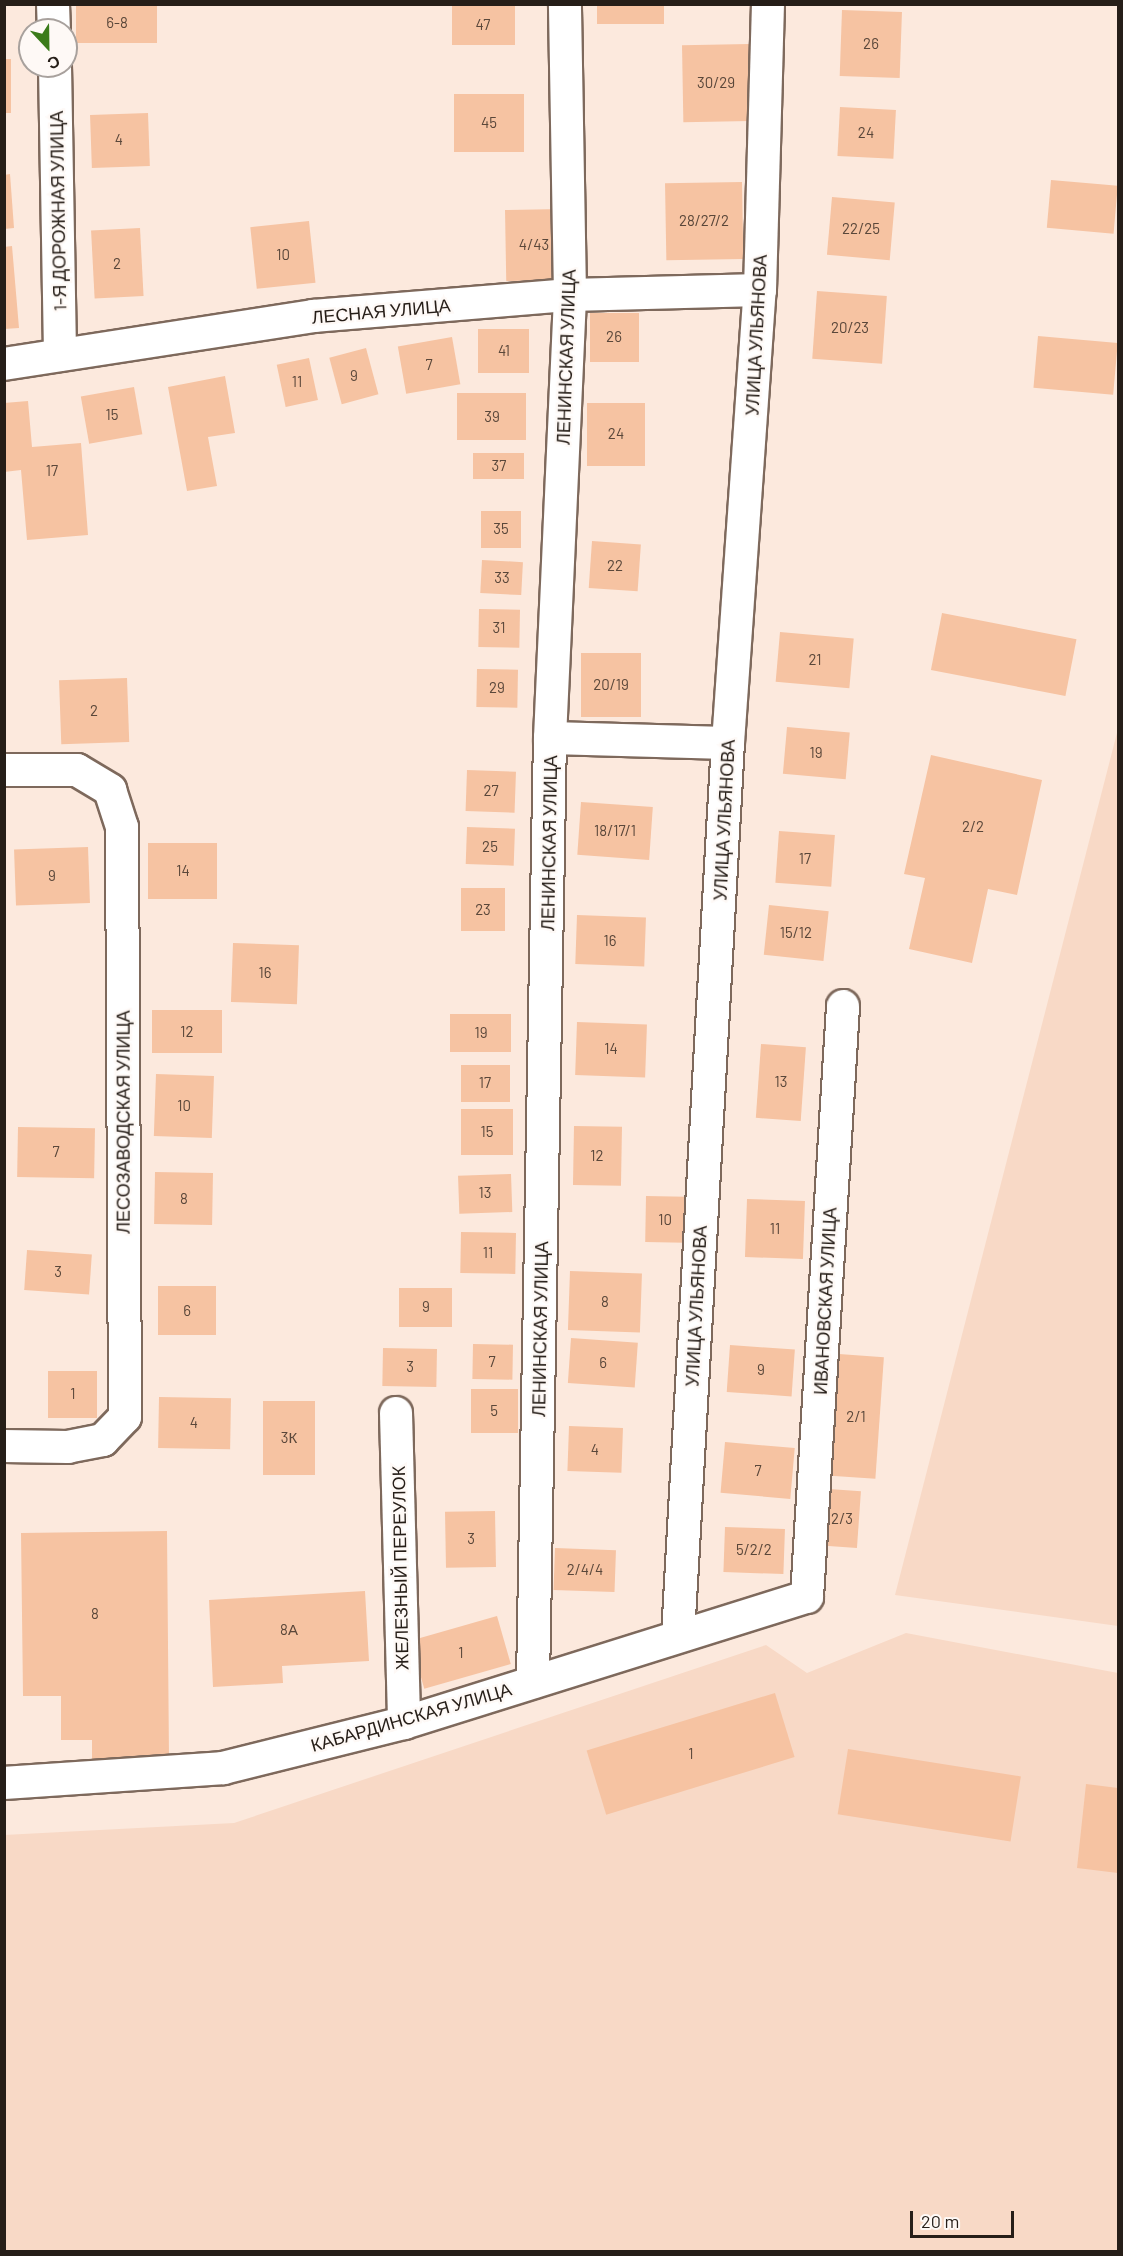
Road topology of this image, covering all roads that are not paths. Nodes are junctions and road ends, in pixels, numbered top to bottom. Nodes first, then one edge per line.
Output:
1 (565, 4) edge
2 (768, 4) edge
3 (55, 78) edge
4 (760, 290) junction
5 (570, 295) junction
6 (60, 355) junction
7 (4, 364) edge
8 (550, 738) junction
9 (728, 743) junction
10 (4, 770) edge
11 (843, 1006) dead end
12 (396, 1413) dead end
13 (4, 1446) edge
14 (807, 1597) joint
15 (678, 1636) junction
16 (533, 1682) junction
17 (404, 1723) junction
18 (4, 1784) edge

1 - 5 street, ЛЕНИНСКАЯ УЛИЦА
2 - 4 street, УЛИЦА УЛЬЯНОВА
3 - 6 street, 1-Я ДОРОЖНАЯ УЛИЦА
4 - 5 street, ЛЕСНАЯ УЛИЦА
4 - 9 street, УЛИЦА УЛЬЯНОВА
5 - 6 street, ЛЕСНАЯ УЛИЦА
5 - 8 street, ЛЕНИНСКАЯ УЛИЦА
6 - 7 street, ЛЕСНАЯ УЛИЦА
8 - 9 street
8 - 16 street, ЛЕНИНСКАЯ УЛИЦА
9 - 15 street, УЛИЦА УЛЬЯНОВА
10 - 13 street, ЛЕСОЗАВОДСКАЯ УЛИЦА
11 - 14 street, ИВАНОВСКАЯ УЛИЦА
12 - 17 street, ЖЕЛЕЗНЫЙ ПЕРЕУЛОК
14 - 15 street, КАБАРДИНСКАЯ УЛИЦА
15 - 16 street, КАБАРДИНСКАЯ УЛИЦА
16 - 17 street, КАБАРДИНСКАЯ УЛИЦА
17 - 18 street, КАБАРДИНСКАЯ УЛИЦА

